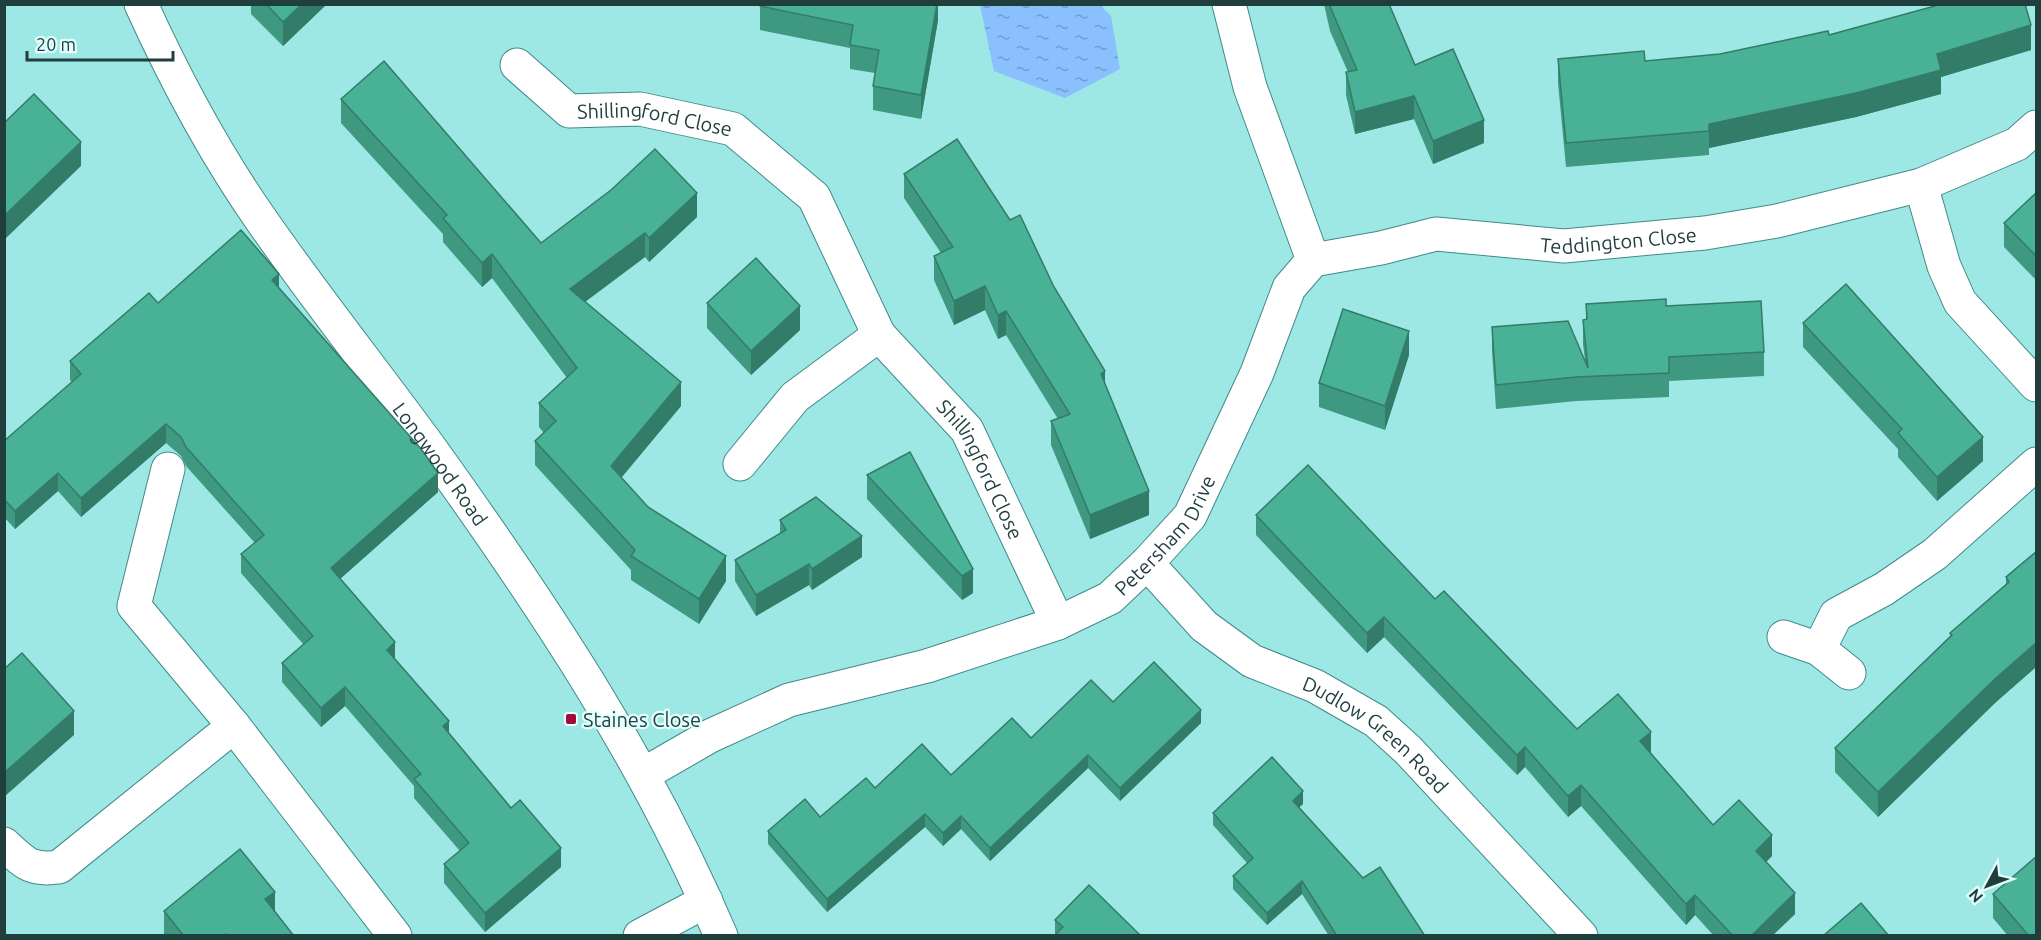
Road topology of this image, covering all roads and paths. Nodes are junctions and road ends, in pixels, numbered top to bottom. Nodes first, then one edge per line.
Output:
1 (141, 4) edge
2 (1229, 4) edge
3 (517, 65) dead end
4 (2037, 127) edge
5 (1921, 185) junction
6 (1313, 260) junction
7 (879, 335) junction
8 (2037, 386) edge
9 (740, 464) dead end
10 (2037, 464) edge
11 (168, 469) dead end
12 (1147, 563) junction
13 (1058, 623) junction
14 (1784, 637) dead end
15 (1819, 650) junction
16 (1849, 673) dead end
17 (234, 726) junction
18 (645, 774) junction
19 (4, 844) edge
20 (706, 901) junction
21 (395, 936) edge
22 (640, 936) edge
23 (721, 936) edge
24 (1581, 936) edge

1 - 18 street, Longwood Road
2 - 6 street
3 - 7 street, Shillingford Close
4 - 5 street, Teddington Close
5 - 6 street, Teddington Close
5 - 8 street
6 - 12 street, Petersham Drive
7 - 9 street
7 - 13 street, Shillingford Close
10 - 15 street
11 - 17 street
12 - 13 street, Petersham Drive
12 - 24 street, Dudlow Green Road
13 - 18 street, Petersham Drive
14 - 15 street
15 - 16 street
17 - 19 street
17 - 21 street
18 - 20 street, Longwood Road
20 - 22 street
20 - 23 street, Longwood Road

